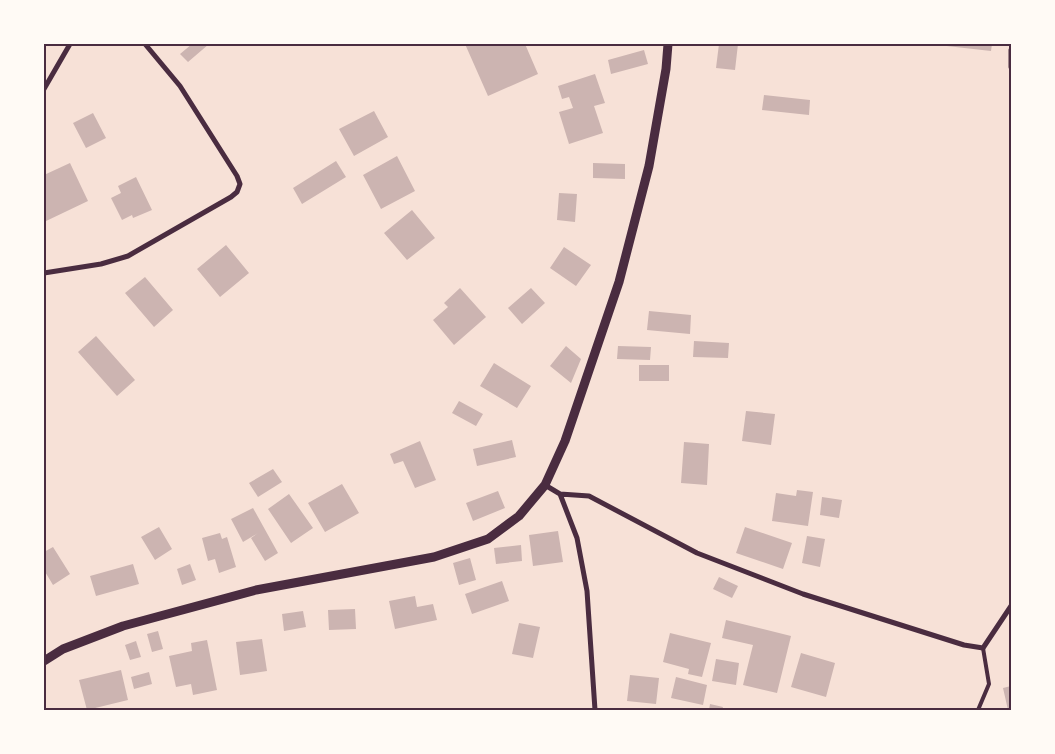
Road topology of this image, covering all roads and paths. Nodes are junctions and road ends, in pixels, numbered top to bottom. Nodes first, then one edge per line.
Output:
1 (70, 44) edge
2 (144, 44) edge
3 (668, 44) edge
4 (1011, 50) edge
5 (1011, 67) edge
6 (44, 90) edge
7 (44, 273) edge
8 (545, 485) junction
9 (560, 494) junction
10 (1011, 606) edge
11 (983, 648) junction
12 (44, 661) edge
13 (595, 710) edge
14 (978, 710) edge

1 - 6 street
2 - 7 street
3 - 8 street
4 - 5 street
8 - 9 street
8 - 12 street
9 - 11 street
9 - 13 street
10 - 11 street
11 - 14 lane

